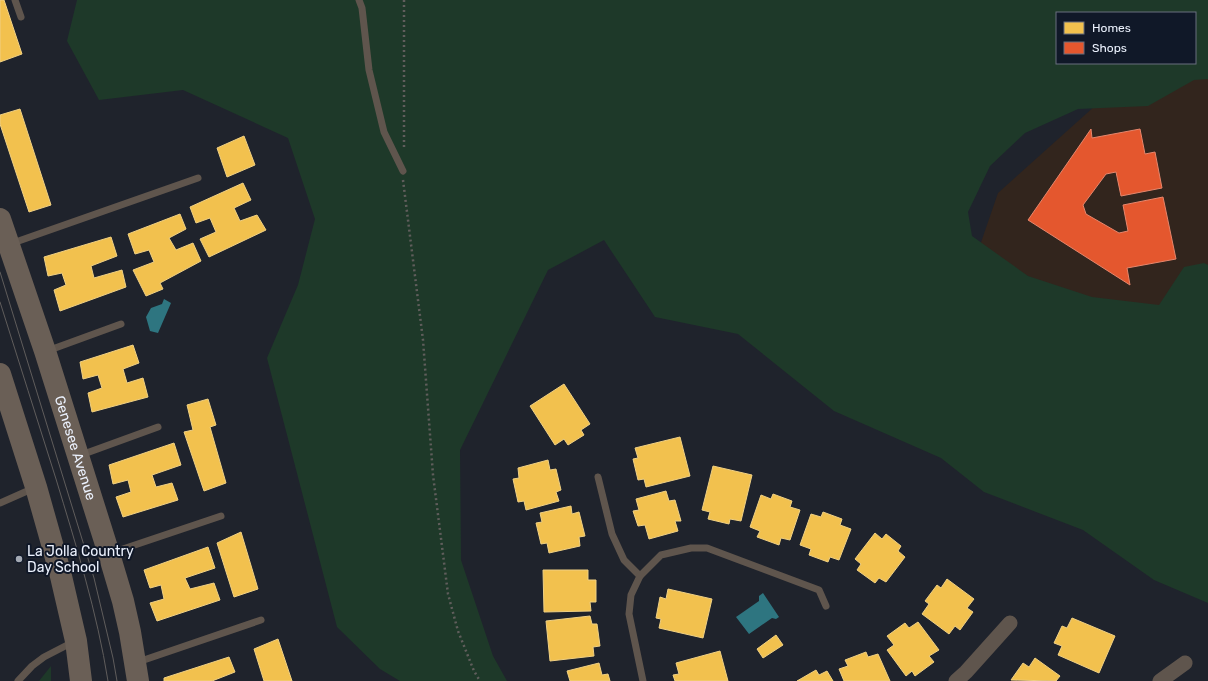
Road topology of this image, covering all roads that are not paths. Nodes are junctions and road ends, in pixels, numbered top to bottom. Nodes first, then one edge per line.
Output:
1 (15, 0) edge
2 (360, 0) edge
3 (21, 16) dead end
4 (403, 171) road end
5 (198, 178) dead end
6 (0, 219) edge
7 (8, 244) junction
8 (121, 324) dead end
9 (45, 351) junction
10 (0, 374) edge
11 (158, 427) dead end
12 (79, 456) junction
13 (598, 477) dead end
14 (36, 487) junction
15 (0, 503) edge
16 (221, 516) dead end
17 (109, 554) junction
18 (640, 576) junction
19 (826, 606) dead end
20 (261, 620) dead end
21 (1010, 623) dead end
22 (76, 641) junction
23 (1185, 663) dead end
24 (137, 672) edge
25 (18, 681) edge
26 (81, 681) edge
27 (643, 681) edge
28 (956, 681) edge
29 (1160, 681) edge

1 - 3 lane
2 - 4 lane
5 - 7 lane
6 - 7 main road, Genesee Avenue
7 - 9 main road, Genesee Avenue
8 - 9 lane
9 - 12 main road, Genesee Avenue
10 - 14 main road
11 - 12 lane
12 - 17 main road, Genesee Avenue
13 - 18 lane
14 - 15 lane
14 - 22 main road
16 - 17 lane
17 - 24 main road, Genesee Avenue
18 - 19 lane
18 - 27 lane
20 - 24 lane
21 - 28 street
22 - 25 lane
22 - 26 main road
23 - 29 street

